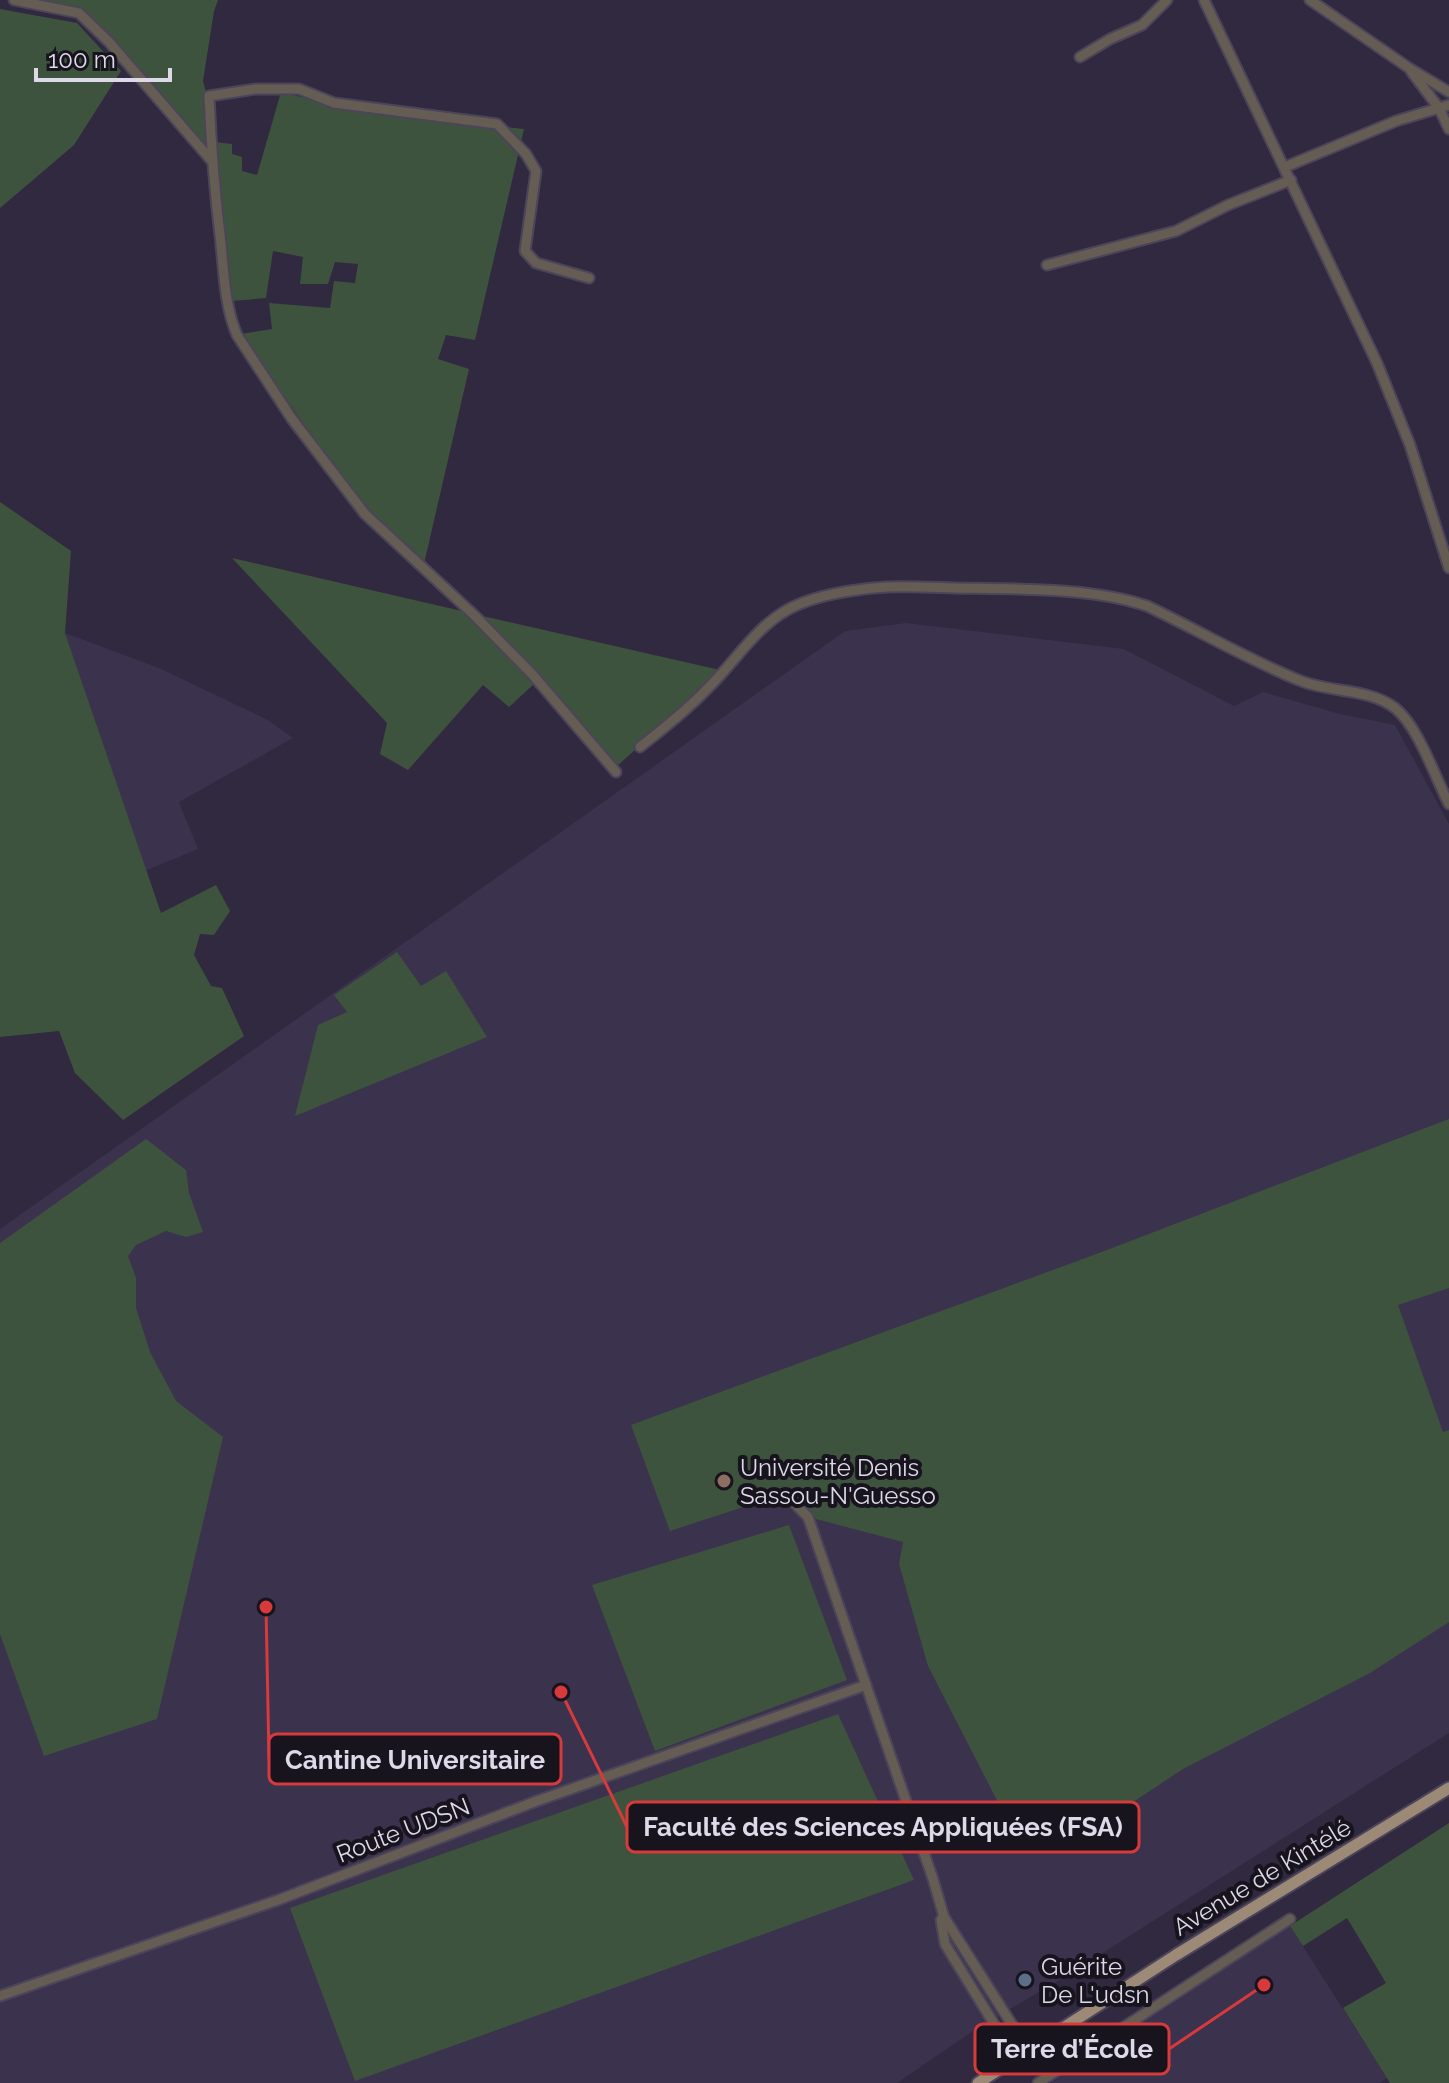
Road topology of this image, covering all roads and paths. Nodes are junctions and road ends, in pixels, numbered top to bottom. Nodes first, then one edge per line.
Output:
1 (14, 0) edge
2 (1167, 0) edge
3 (1204, 0) edge
4 (1310, 0) edge
5 (1080, 57) dead end
6 (1409, 68) junction
7 (1449, 92) edge
8 (1444, 106) edge
9 (1449, 129) edge
10 (211, 160) junction
11 (1285, 167) junction
12 (1291, 180) junction
13 (1047, 265) dead end
14 (589, 278) dead end
15 (1449, 568) edge
16 (640, 747) dead end
17 (616, 772) dead end
18 (1449, 804) edge
19 (796, 1505) dead end
20 (866, 1685) junction
21 (1449, 1788) edge
22 (944, 1917) junction
23 (1290, 1919) dead end
24 (0, 1996) edge
25 (1020, 2038) junction
26 (1039, 2043) junction
27 (1008, 2047) junction
28 (1028, 2050) junction
29 (1015, 2058) junction
30 (1004, 2066) junction
31 (978, 2083) edge
32 (1038, 2083) edge

1 - 10 street
2 - 5 street
3 - 11 street
4 - 6 street
6 - 7 street
6 - 8 street
8 - 9 street
8 - 11 street
10 - 14 street
10 - 17 street
11 - 12 street
12 - 13 street
12 - 15 street
16 - 18 street
19 - 20 street
20 - 22 street
20 - 24 street, Route UDSN
21 - 26 main road, Avenue de Kintélé
22 - 25 street
22 - 27 street
23 - 32 street
25 - 26 street
25 - 28 street
26 - 28 main road, Avenue de Kintélé
27 - 29 street
27 - 30 street
28 - 29 main road, Avenue de Kintélé
29 - 30 main road, Avenue de Kintélé
30 - 31 main road, Avenue de Kintélé

